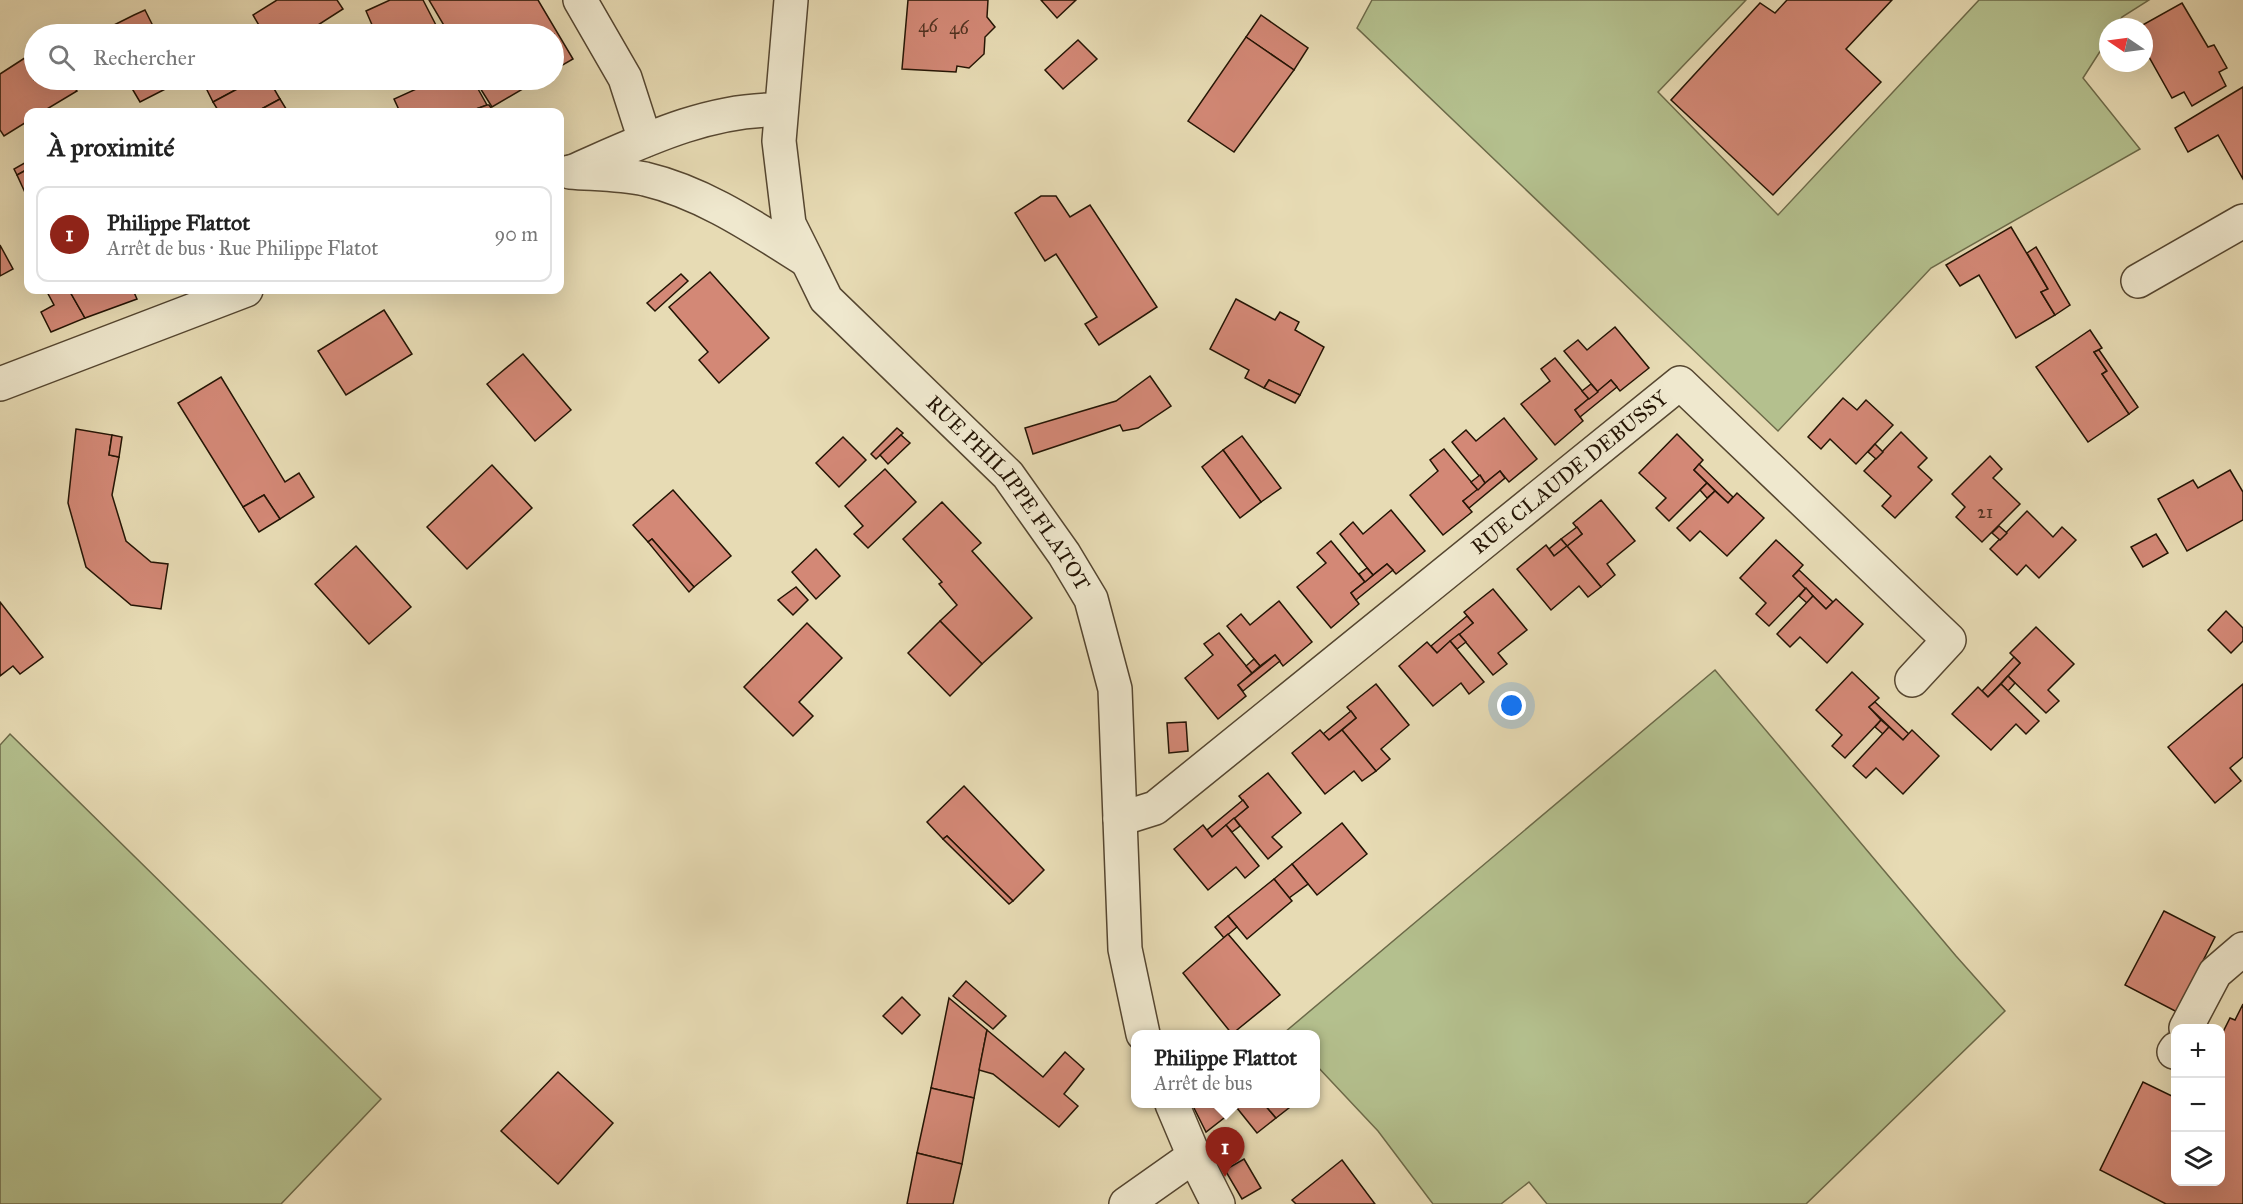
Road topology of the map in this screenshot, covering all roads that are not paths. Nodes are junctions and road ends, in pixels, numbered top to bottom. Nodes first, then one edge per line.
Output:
1 (580, 0) edge
2 (791, 0) edge
3 (780, 110) junction
4 (645, 140) junction
5 (565, 174) edge
6 (2243, 220) edge
7 (807, 260) junction
8 (2138, 281) dead end
9 (236, 294) edge
10 (0, 384) edge
11 (1912, 680) dead end
12 (1120, 819) junction
13 (2243, 949) edge
14 (2189, 1024) edge
15 (1142, 1030) edge
16 (1174, 1108) edge
17 (1194, 1156) junction
18 (1126, 1204) edge
19 (1218, 1204) edge

1 - 4 street
2 - 3 street, RUE PHILIPPE FLATOT
3 - 4 street
3 - 7 street, RUE PHILIPPE FLATOT
4 - 5 street
5 - 7 street
6 - 8 street
7 - 12 street, RUE PHILIPPE FLATOT
9 - 10 street
11 - 12 street, RUE CLAUDE DEBUSSY
12 - 15 street, RUE PHILIPPE FLATOT
13 - 14 street
16 - 17 street
17 - 18 street
17 - 19 street

